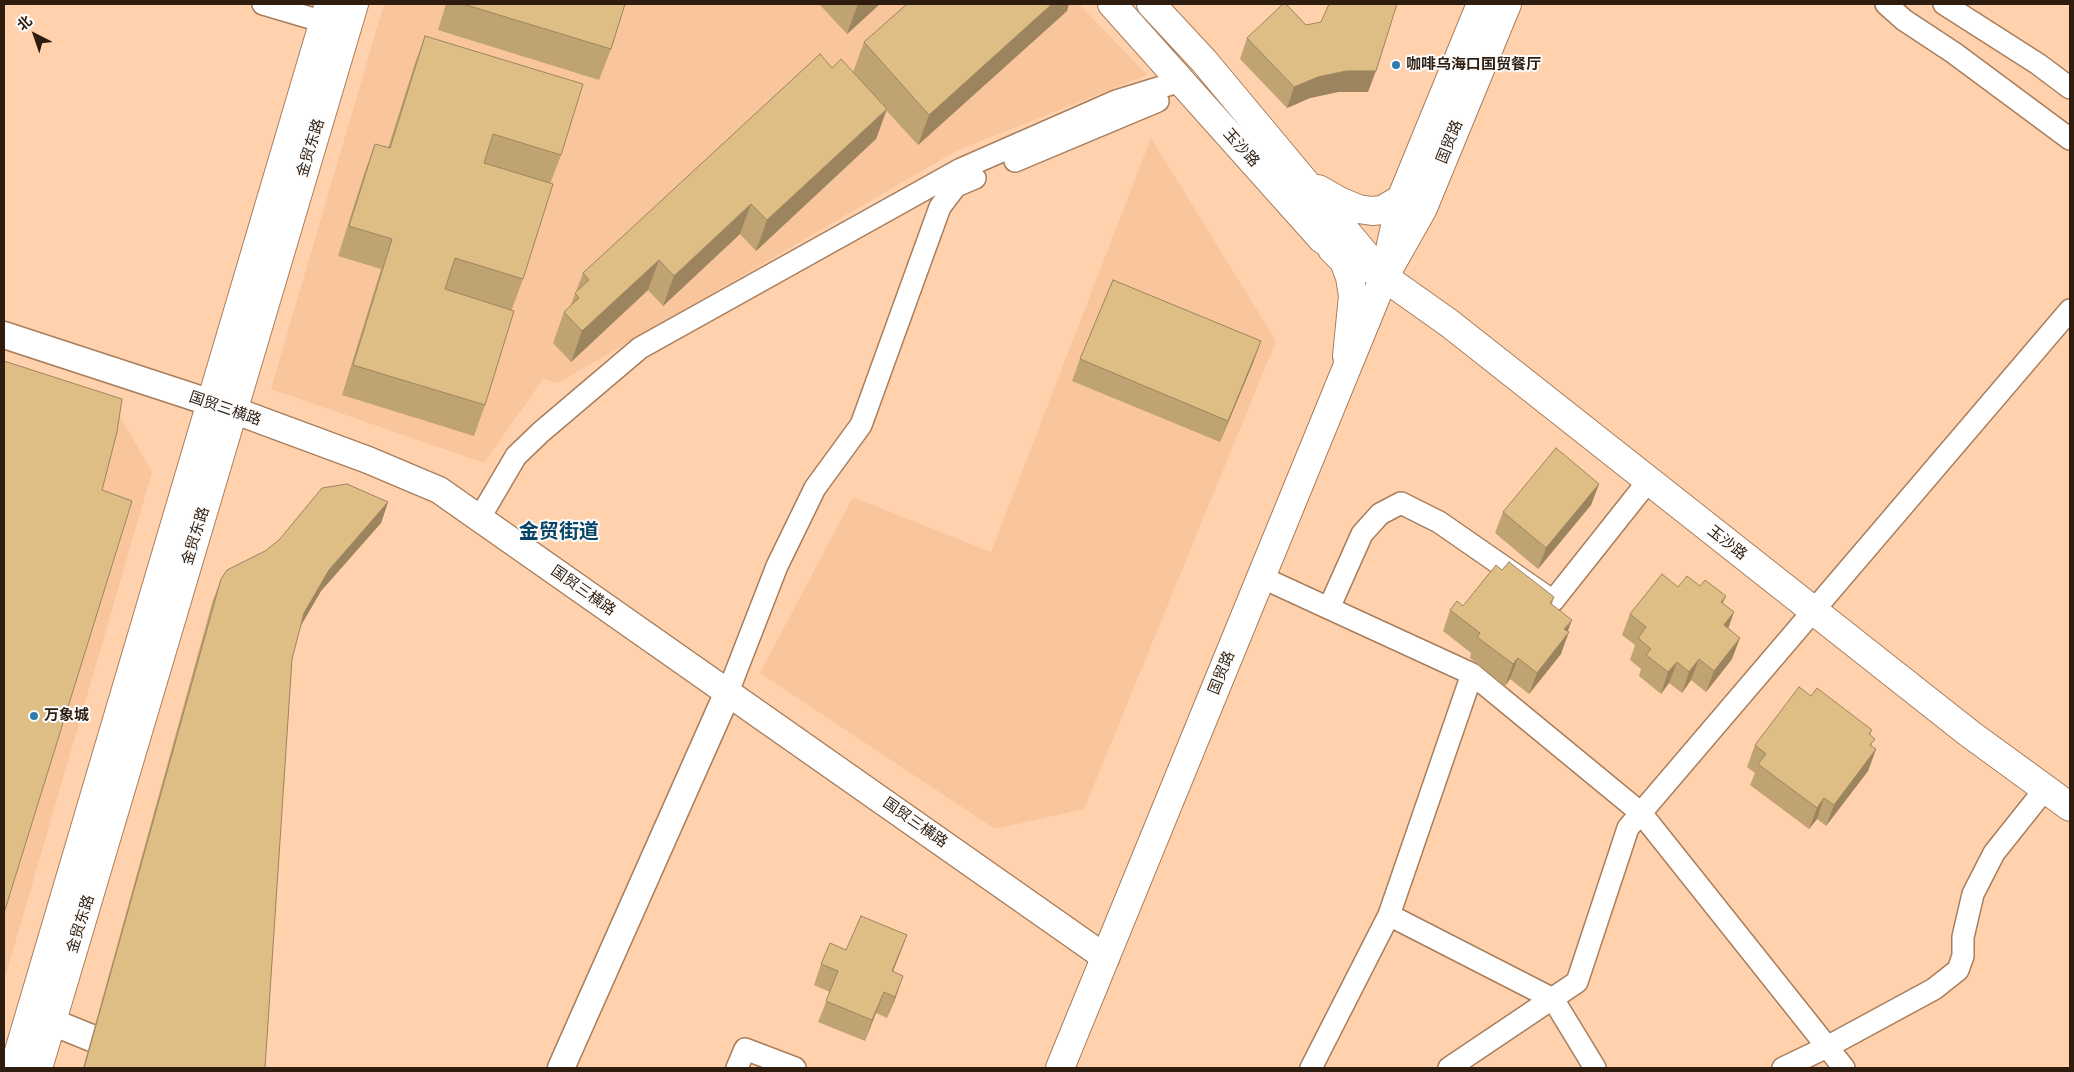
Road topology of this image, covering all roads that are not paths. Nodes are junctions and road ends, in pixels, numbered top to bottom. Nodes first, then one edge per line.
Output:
1 (263, 4) edge
2 (354, 4) edge
3 (1112, 4) edge
4 (1150, 4) edge
5 (1481, 4) edge
6 (1506, 4) edge
7 (1886, 4) edge
8 (1944, 4) edge
9 (326, 13) edge
10 (1184, 85) junction
11 (2070, 88) edge
12 (2070, 139) edge
13 (1306, 182) junction
14 (1412, 204) junction
15 (1322, 239) junction
16 (1384, 277) junction
17 (1426, 306) junction
18 (2070, 310) edge
19 (4, 335) edge
20 (1344, 376) junction
21 (222, 407) junction
22 (1648, 480) junction
23 (479, 519) junction
24 (1262, 577) junction
25 (1329, 608) junction
26 (1814, 611) junction
27 (1472, 674) junction
28 (728, 692) junction
29 (2045, 789) junction
30 (2070, 808) edge
31 (1641, 814) junction
32 (1389, 915) junction
33 (1106, 958) junction
34 (1552, 999) junction
35 (52, 1022) junction
36 (1827, 1047) junction
37 (14, 1068) edge
38 (38, 1068) edge
39 (166, 1068) edge
40 (561, 1068) edge
41 (737, 1068) edge
42 (795, 1068) edge
43 (1060, 1068) edge
44 (1311, 1068) edge
45 (1449, 1068) edge
46 (1594, 1068) edge
47 (1784, 1068) edge
48 (1844, 1068) edge

1 - 9 street
2 - 21 main road, 金贸东路
3 - 10 main road, 玉沙路
4 - 13 main road, 玉沙路
5 - 14 main road, 国贸路
6 - 14 main road, 国贸路
7 - 12 street
8 - 11 street
9 - 21 main road, 金贸东路
10 - 15 main road, 玉沙路
10 - 23 street
10 - 28 street
13 - 14 main road
13 - 16 main road, 玉沙路
14 - 16 main road, 国贸路
14 - 17 main road
15 - 16 main road, 玉沙路
15 - 20 main road
16 - 17 main road, 玉沙路
16 - 20 main road, 国贸路
17 - 22 main road, 玉沙路
18 - 26 street
19 - 21 street, 国贸三横路
20 - 24 main road, 国贸路
21 - 23 street, 国贸三横路
21 - 35 main road, 金贸东路
21 - 37 main road, 金贸东路
22 - 25 street
22 - 26 main road, 玉沙路
23 - 28 street, 国贸三横路
24 - 25 street
24 - 33 main road, 国贸路
25 - 27 street
26 - 29 main road, 玉沙路
26 - 31 street
27 - 31 street
27 - 32 street
28 - 33 street, 国贸三横路
28 - 40 street
29 - 30 main road, 玉沙路
29 - 36 street
31 - 34 street
31 - 36 street
32 - 34 street
32 - 44 street
33 - 43 main road, 国贸路
34 - 45 street
34 - 46 street
35 - 38 main road, 金贸东路
35 - 39 street
36 - 47 street
36 - 48 street
41 - 42 street

